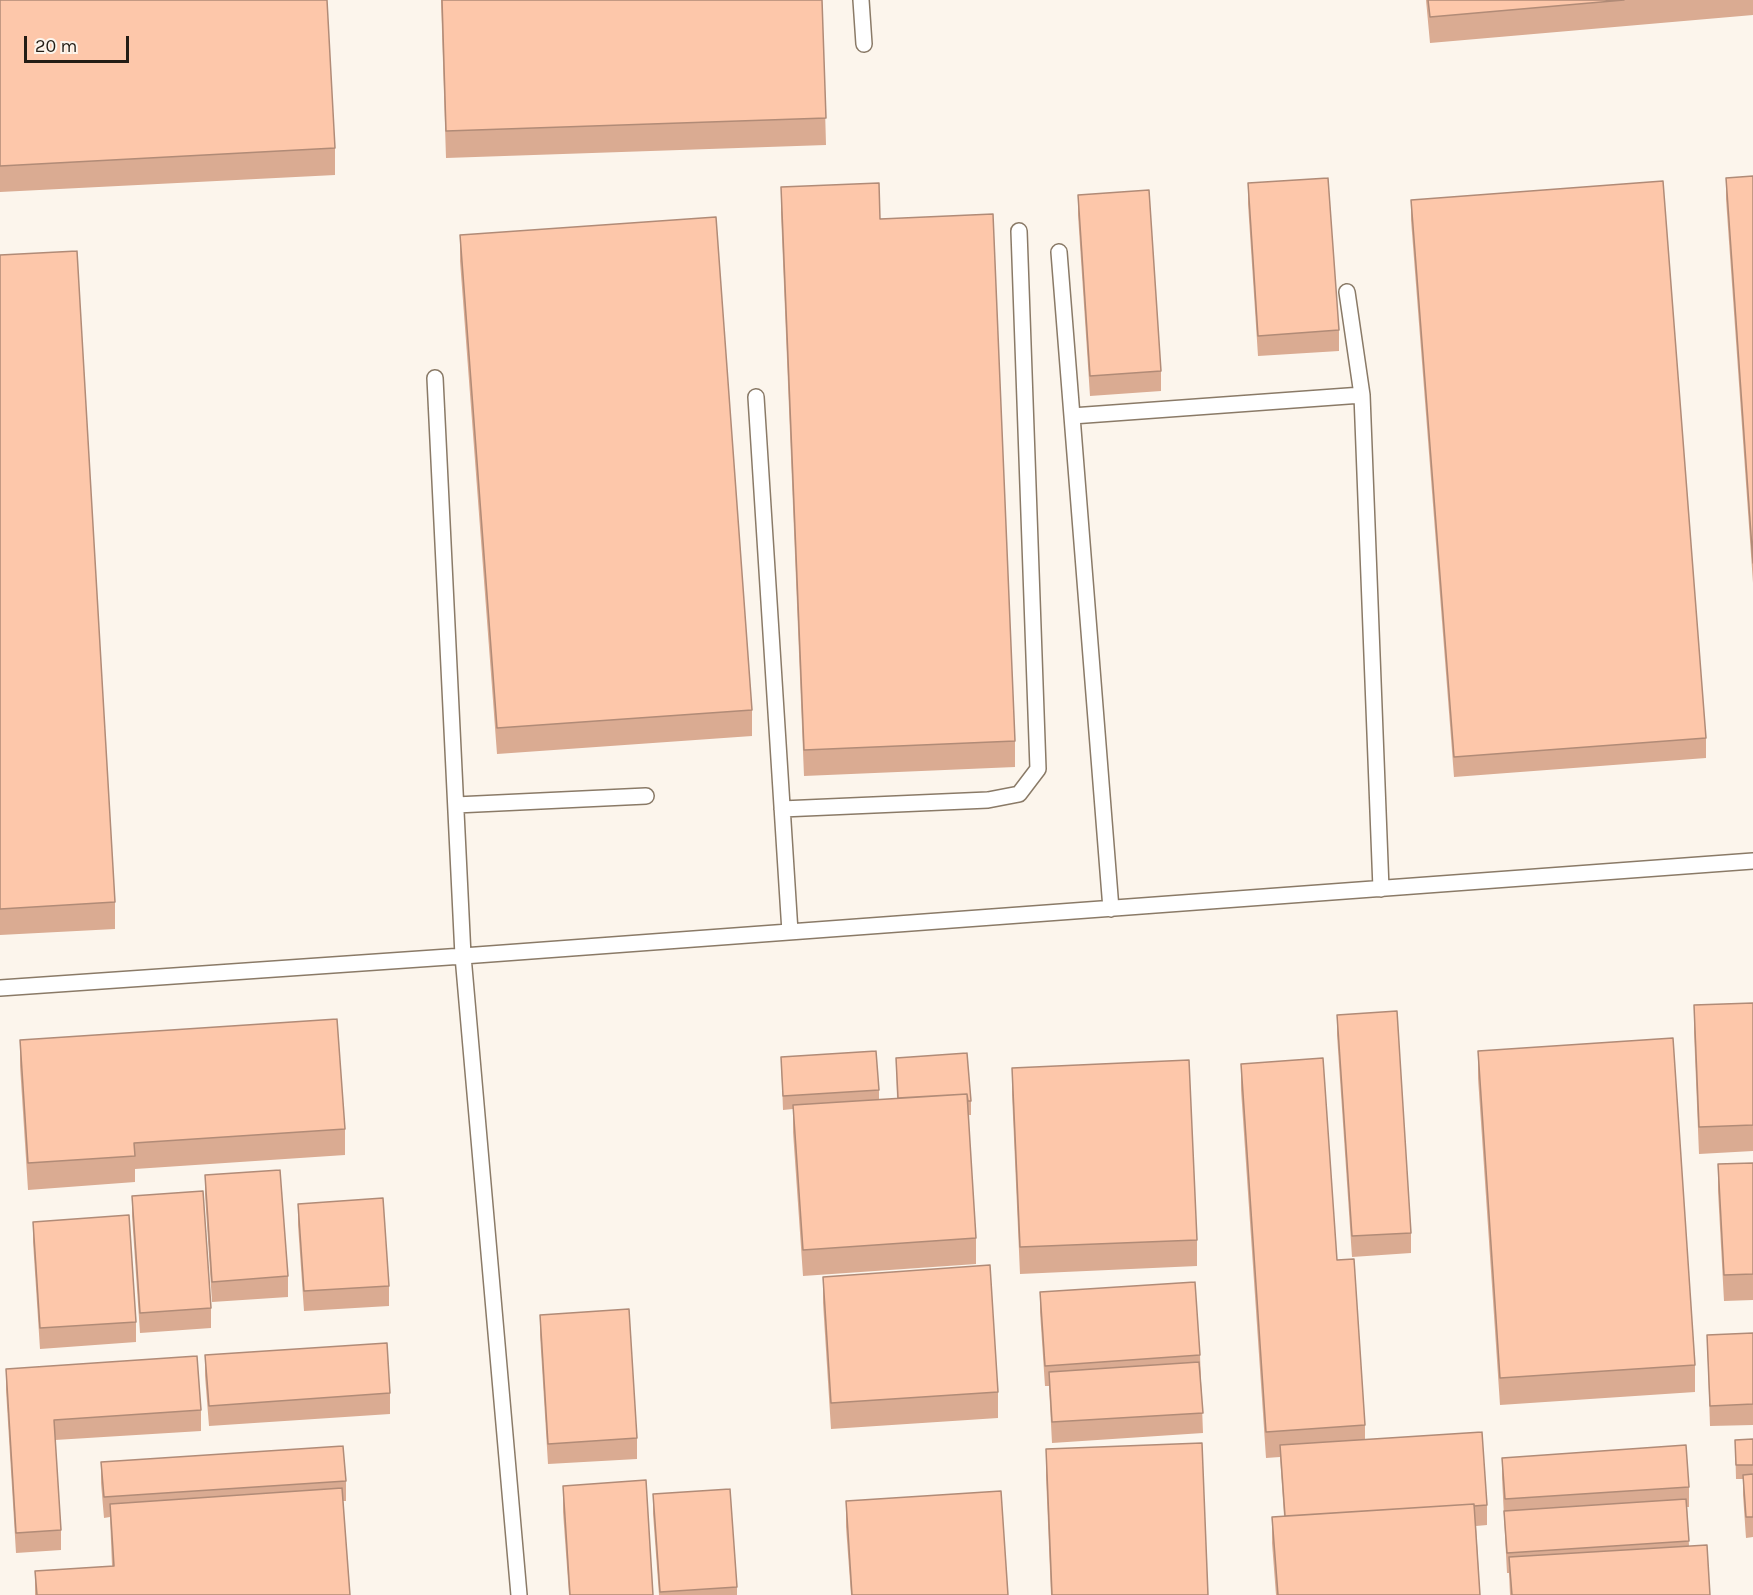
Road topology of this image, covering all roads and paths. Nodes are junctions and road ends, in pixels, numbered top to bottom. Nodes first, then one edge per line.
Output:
1 (861, 0) edge
2 (864, 44) dead end
3 (1019, 231) dead end
4 (1059, 252) dead end
5 (1347, 292) dead end
6 (435, 378) dead end
7 (1362, 395) junction
8 (756, 397) dead end
9 (1072, 416) junction
10 (646, 796) dead end
11 (456, 805) junction
12 (782, 809) junction
13 (1753, 861) edge
14 (1381, 889) junction
15 (1112, 909) junction
16 (790, 932) junction
17 (463, 956) junction
18 (0, 988) edge
19 (519, 1595) edge

1 - 2 lane
3 - 12 lane
4 - 9 lane
5 - 7 lane
6 - 11 lane
7 - 9 lane
7 - 14 lane
8 - 12 lane
9 - 15 lane
10 - 11 lane
11 - 17 lane
12 - 16 lane
13 - 14 lane
14 - 15 lane
15 - 16 lane
16 - 17 lane
17 - 18 lane
17 - 19 lane

